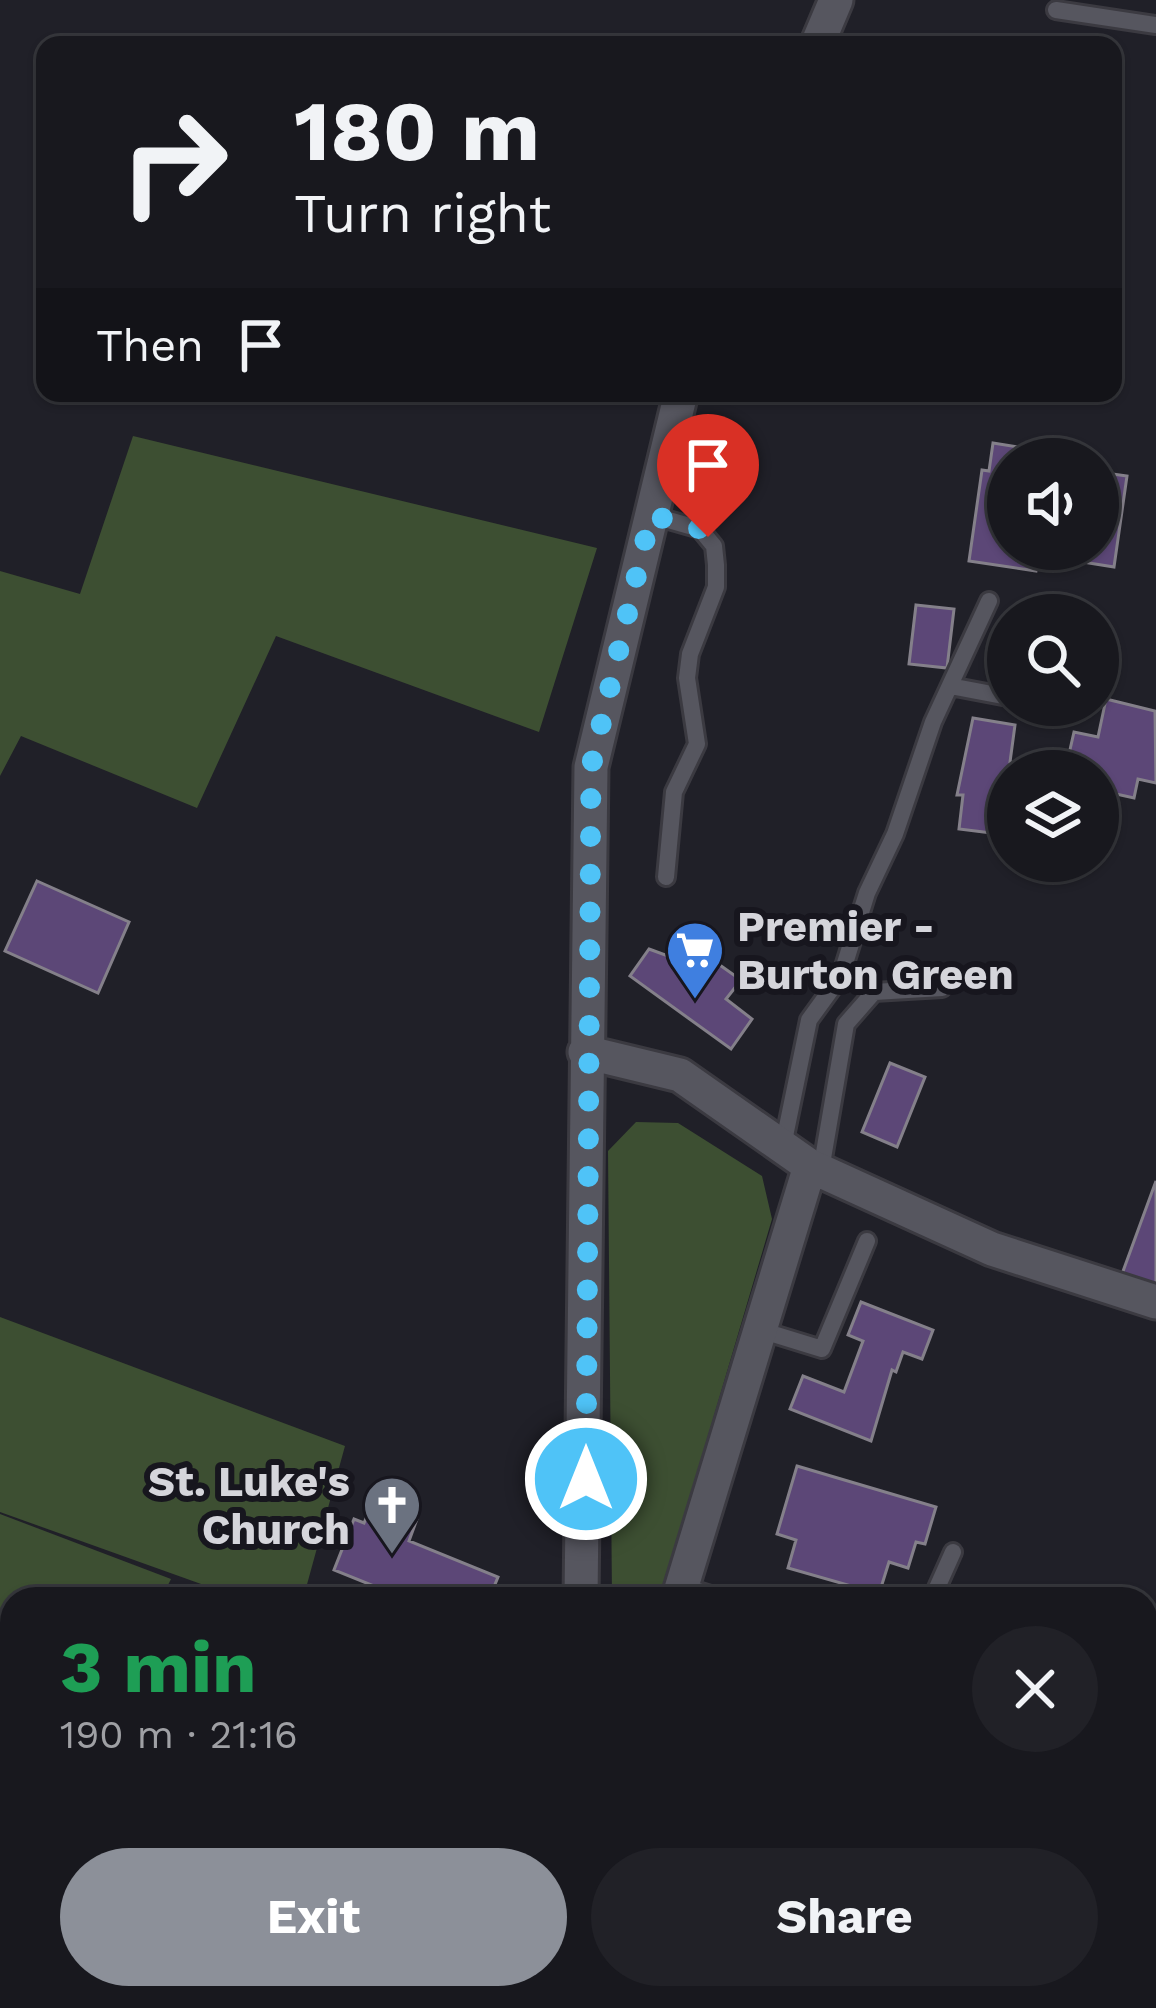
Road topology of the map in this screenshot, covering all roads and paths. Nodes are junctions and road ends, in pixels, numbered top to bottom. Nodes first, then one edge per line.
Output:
1 (836, 0) edge
2 (1088, 7) edge
3 (1056, 10) dead end
4 (1156, 25) edge
5 (821, 36) edge
6 (679, 402) edge
7 (651, 515) junction
8 (987, 605) edge
9 (950, 686) junction
10 (987, 693) edge
11 (666, 877) dead end
12 (942, 988) dead end
13 (585, 1052) junction
14 (804, 1161) junction
15 (867, 1241) dead end
16 (1156, 1302) edge
17 (760, 1330) junction
18 (953, 1552) dead end
19 (582, 1587) edge
20 (682, 1587) edge
21 (937, 1587) edge

1 - 5 street
2 - 3 lane
2 - 4 lane
6 - 7 street
7 - 11 lane
7 - 13 street
8 - 9 lane
9 - 10 lane
9 - 14 lane
12 - 14 lane
13 - 14 street
13 - 19 street
14 - 16 street
14 - 17 street
15 - 17 lane
17 - 20 street
18 - 21 lane

